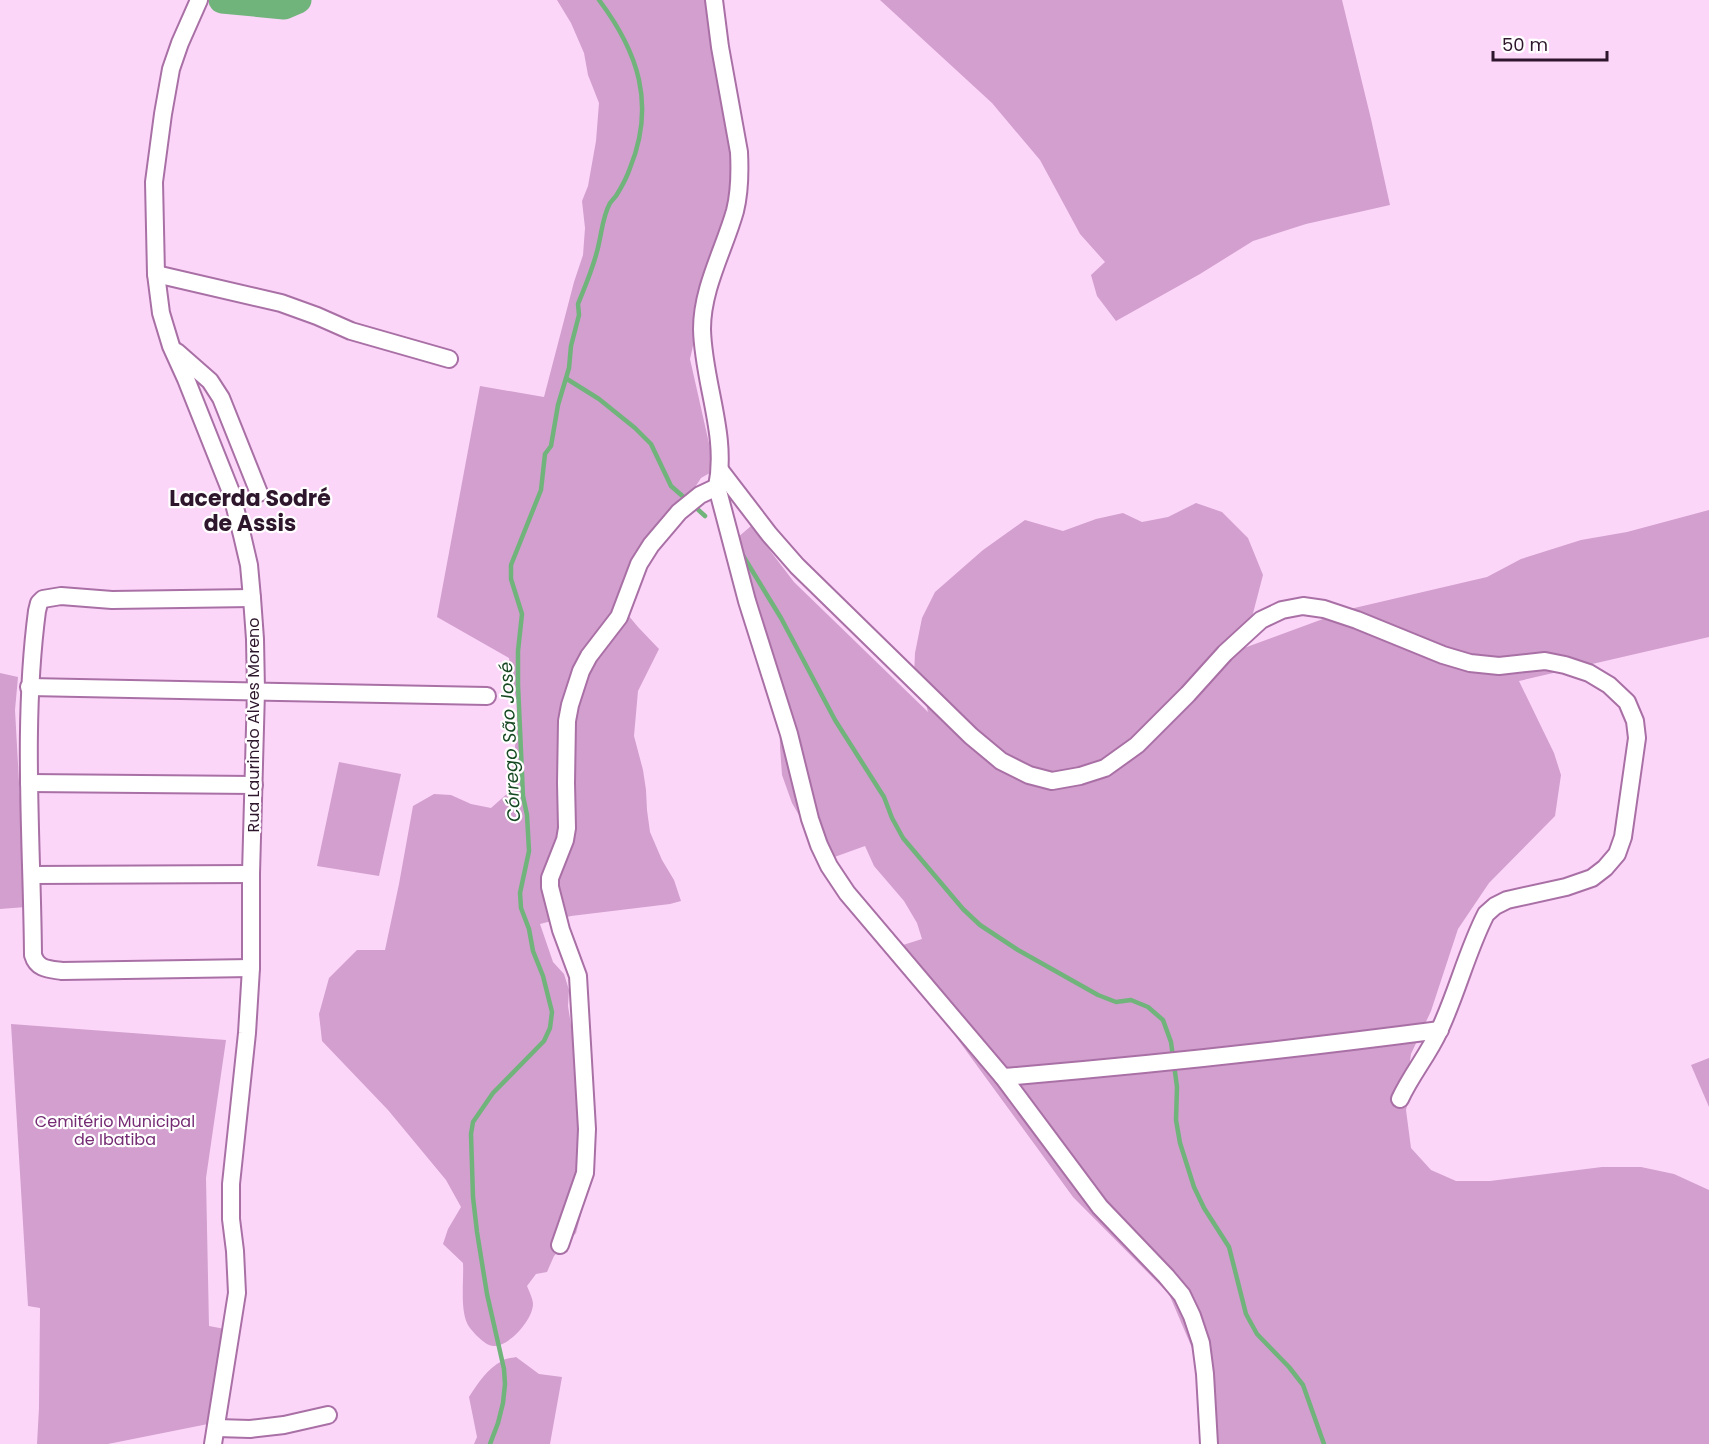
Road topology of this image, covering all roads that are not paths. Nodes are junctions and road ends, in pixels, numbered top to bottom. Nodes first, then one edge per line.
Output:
1 (199, 0) edge
2 (714, 0) edge
3 (156, 274) junction
4 (171, 346) junction
5 (449, 359) dead end
6 (720, 470) junction
7 (717, 487) junction
8 (259, 493) dead end
9 (252, 598) junction
10 (29, 687) junction
11 (256, 691) junction
12 (487, 696) dead end
13 (29, 783) junction
14 (254, 785) junction
15 (251, 874) junction
16 (32, 875) junction
17 (251, 968) junction
18 (1440, 1030) junction
19 (1003, 1077) junction
20 (1400, 1099) dead end
21 (560, 1245) dead end
22 (328, 1415) dead end
23 (215, 1436) edge
24 (1209, 1444) edge

1 - 3 street, Rua Laurindo Alves Moreno
2 - 6 street
3 - 4 street, Rua Laurindo Alves Moreno
3 - 5 street
4 - 8 street
4 - 9 street, Rua Laurindo Alves Moreno
6 - 7 street
6 - 18 street
7 - 19 street
7 - 21 street
9 - 10 street
9 - 11 street, Rua Laurindo Alves Moreno
10 - 11 street
10 - 13 street
11 - 12 street
11 - 14 street, Rua Laurindo Alves Moreno
13 - 14 street
13 - 16 street
14 - 15 street, Rua Laurindo Alves Moreno
15 - 16 street
15 - 17 street, Rua Laurindo Alves Moreno
16 - 17 street
17 - 23 street, Rua Laurindo Alves Moreno
18 - 19 street
18 - 20 street
19 - 24 street
22 - 23 street

